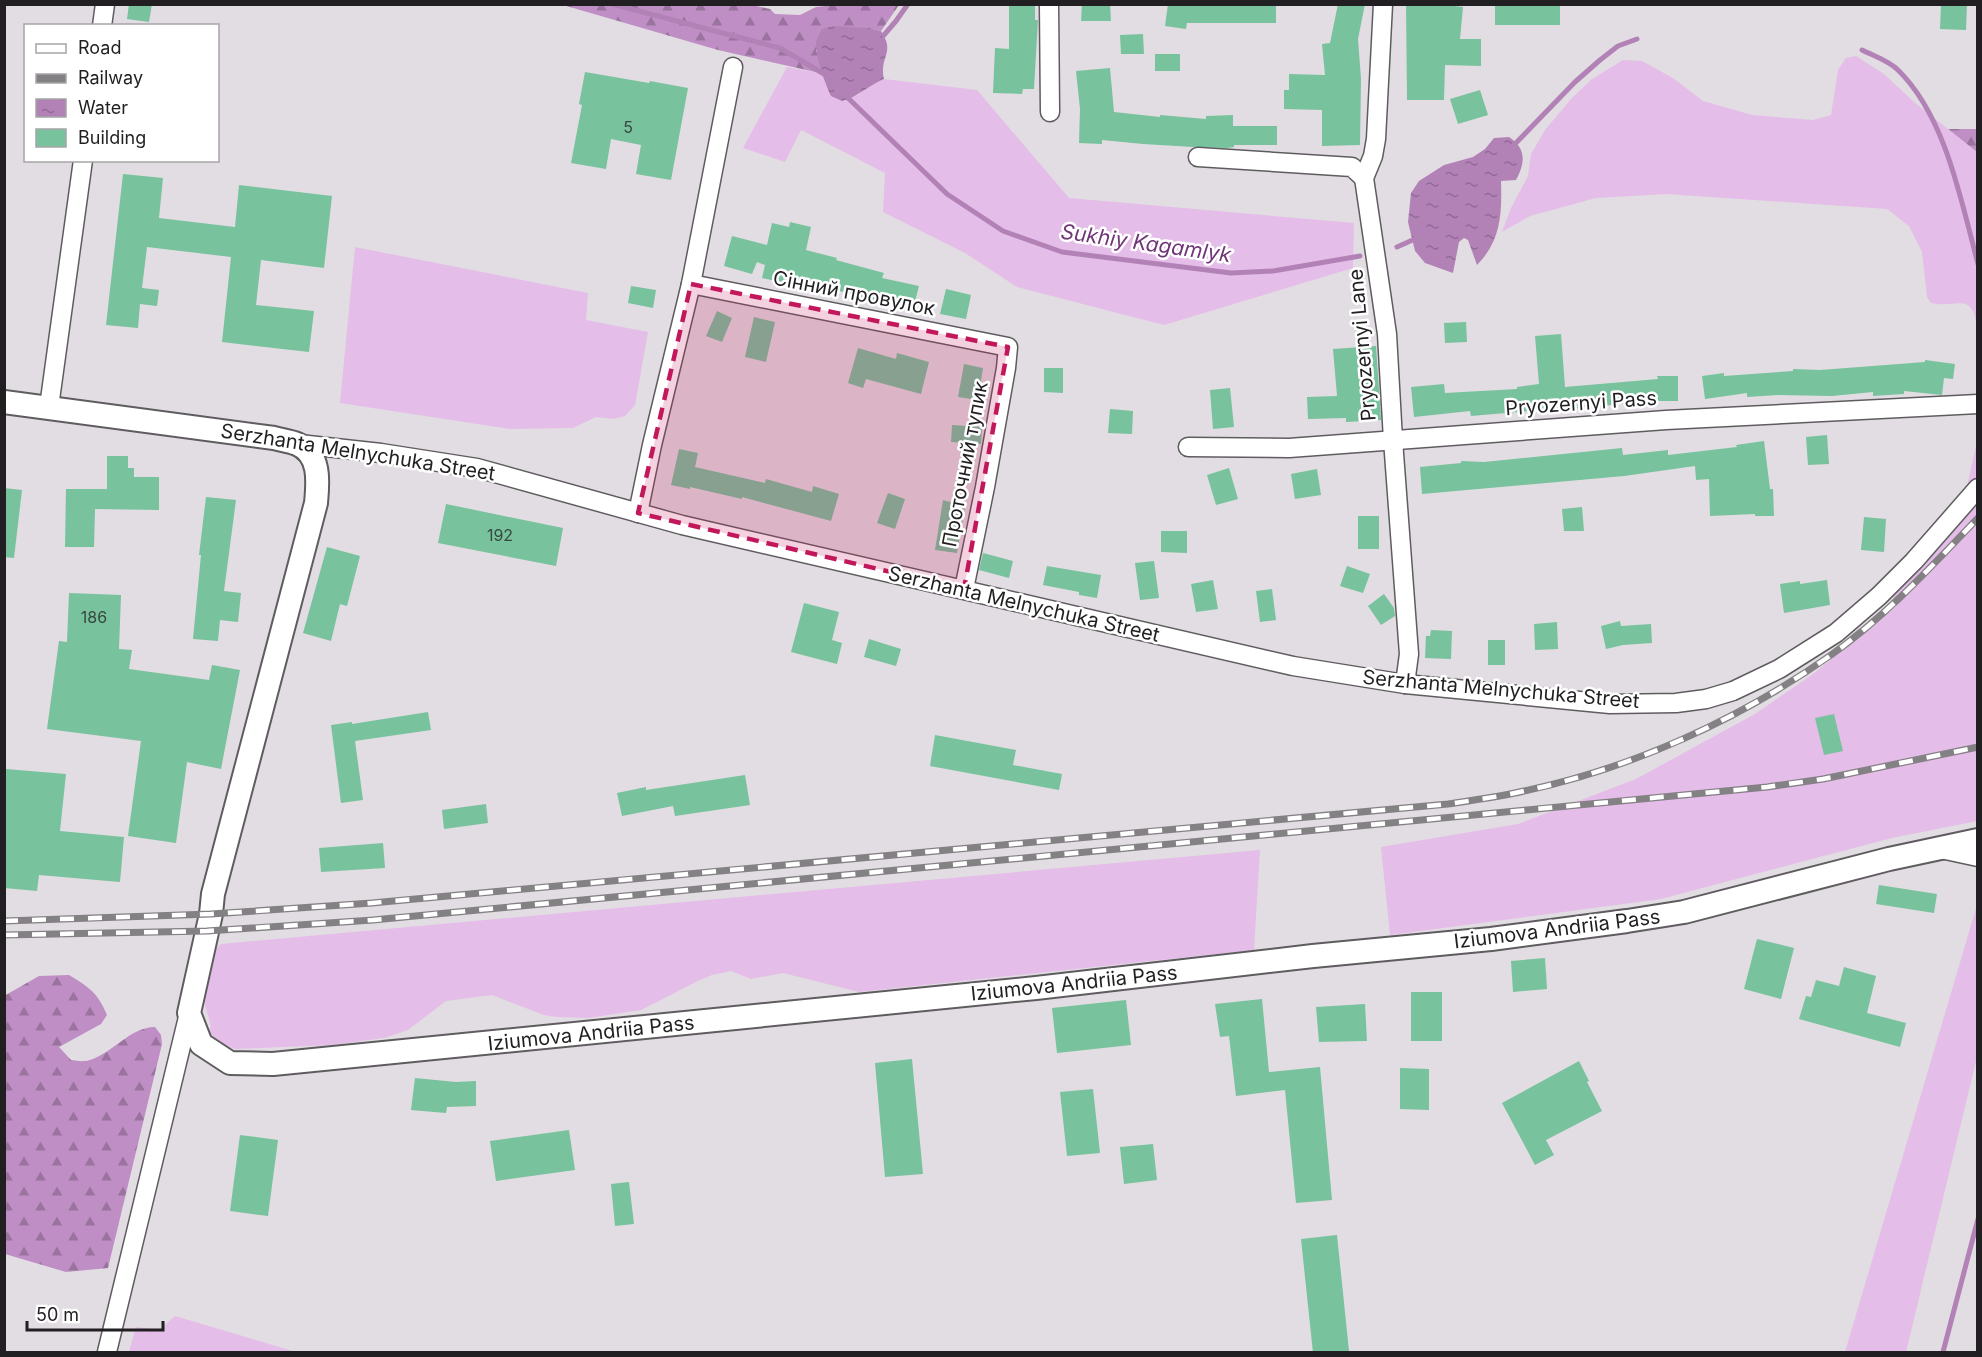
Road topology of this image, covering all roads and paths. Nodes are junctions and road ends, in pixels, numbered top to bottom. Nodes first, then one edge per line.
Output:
1 (105, 4) edge
2 (1049, 4) edge
3 (1383, 4) edge
4 (102, 24) edge
5 (733, 67) dead end
6 (1050, 112) dead end
7 (1198, 157) dead end
8 (83, 162) edge
9 (1364, 178) junction
10 (691, 284) junction
11 (1008, 347) joint
12 (4, 402) edge
13 (1977, 404) edge
14 (49, 407) junction
15 (1393, 440) junction
16 (299, 444) junction
17 (1188, 447) dead end
18 (1977, 488) edge
19 (638, 513) junction
20 (964, 590) junction
21 (1406, 684) junction
22 (1977, 840) edge
23 (1940, 849) junction
24 (1977, 857) edge
25 (189, 1013) junction
26 (107, 1353) edge

1 - 4 street
2 - 6 street
3 - 9 street, Pryozernyi Lane
5 - 10 street
7 - 9 street
8 - 14 street
9 - 15 street, Pryozernyi Lane
10 - 11 street, Сінний провулок
10 - 19 street
11 - 20 street, Проточний тупик
12 - 14 street, Serzhanta Melnychuka Street
13 - 15 street, Pryozernyi Pass
14 - 16 street, Serzhanta Melnychuka Street
15 - 17 street, Pryozernyi Pass
15 - 21 street, Pryozernyi Lane
16 - 19 street, Serzhanta Melnychuka Street
16 - 25 street
18 - 21 street, Serzhanta Melnychuka Street
19 - 20 street, Serzhanta Melnychuka Street
20 - 21 street, Serzhanta Melnychuka Street
22 - 23 street, Iziumova Andriia Pass
23 - 24 street
23 - 25 street, Iziumova Andriia Pass
25 - 26 street

